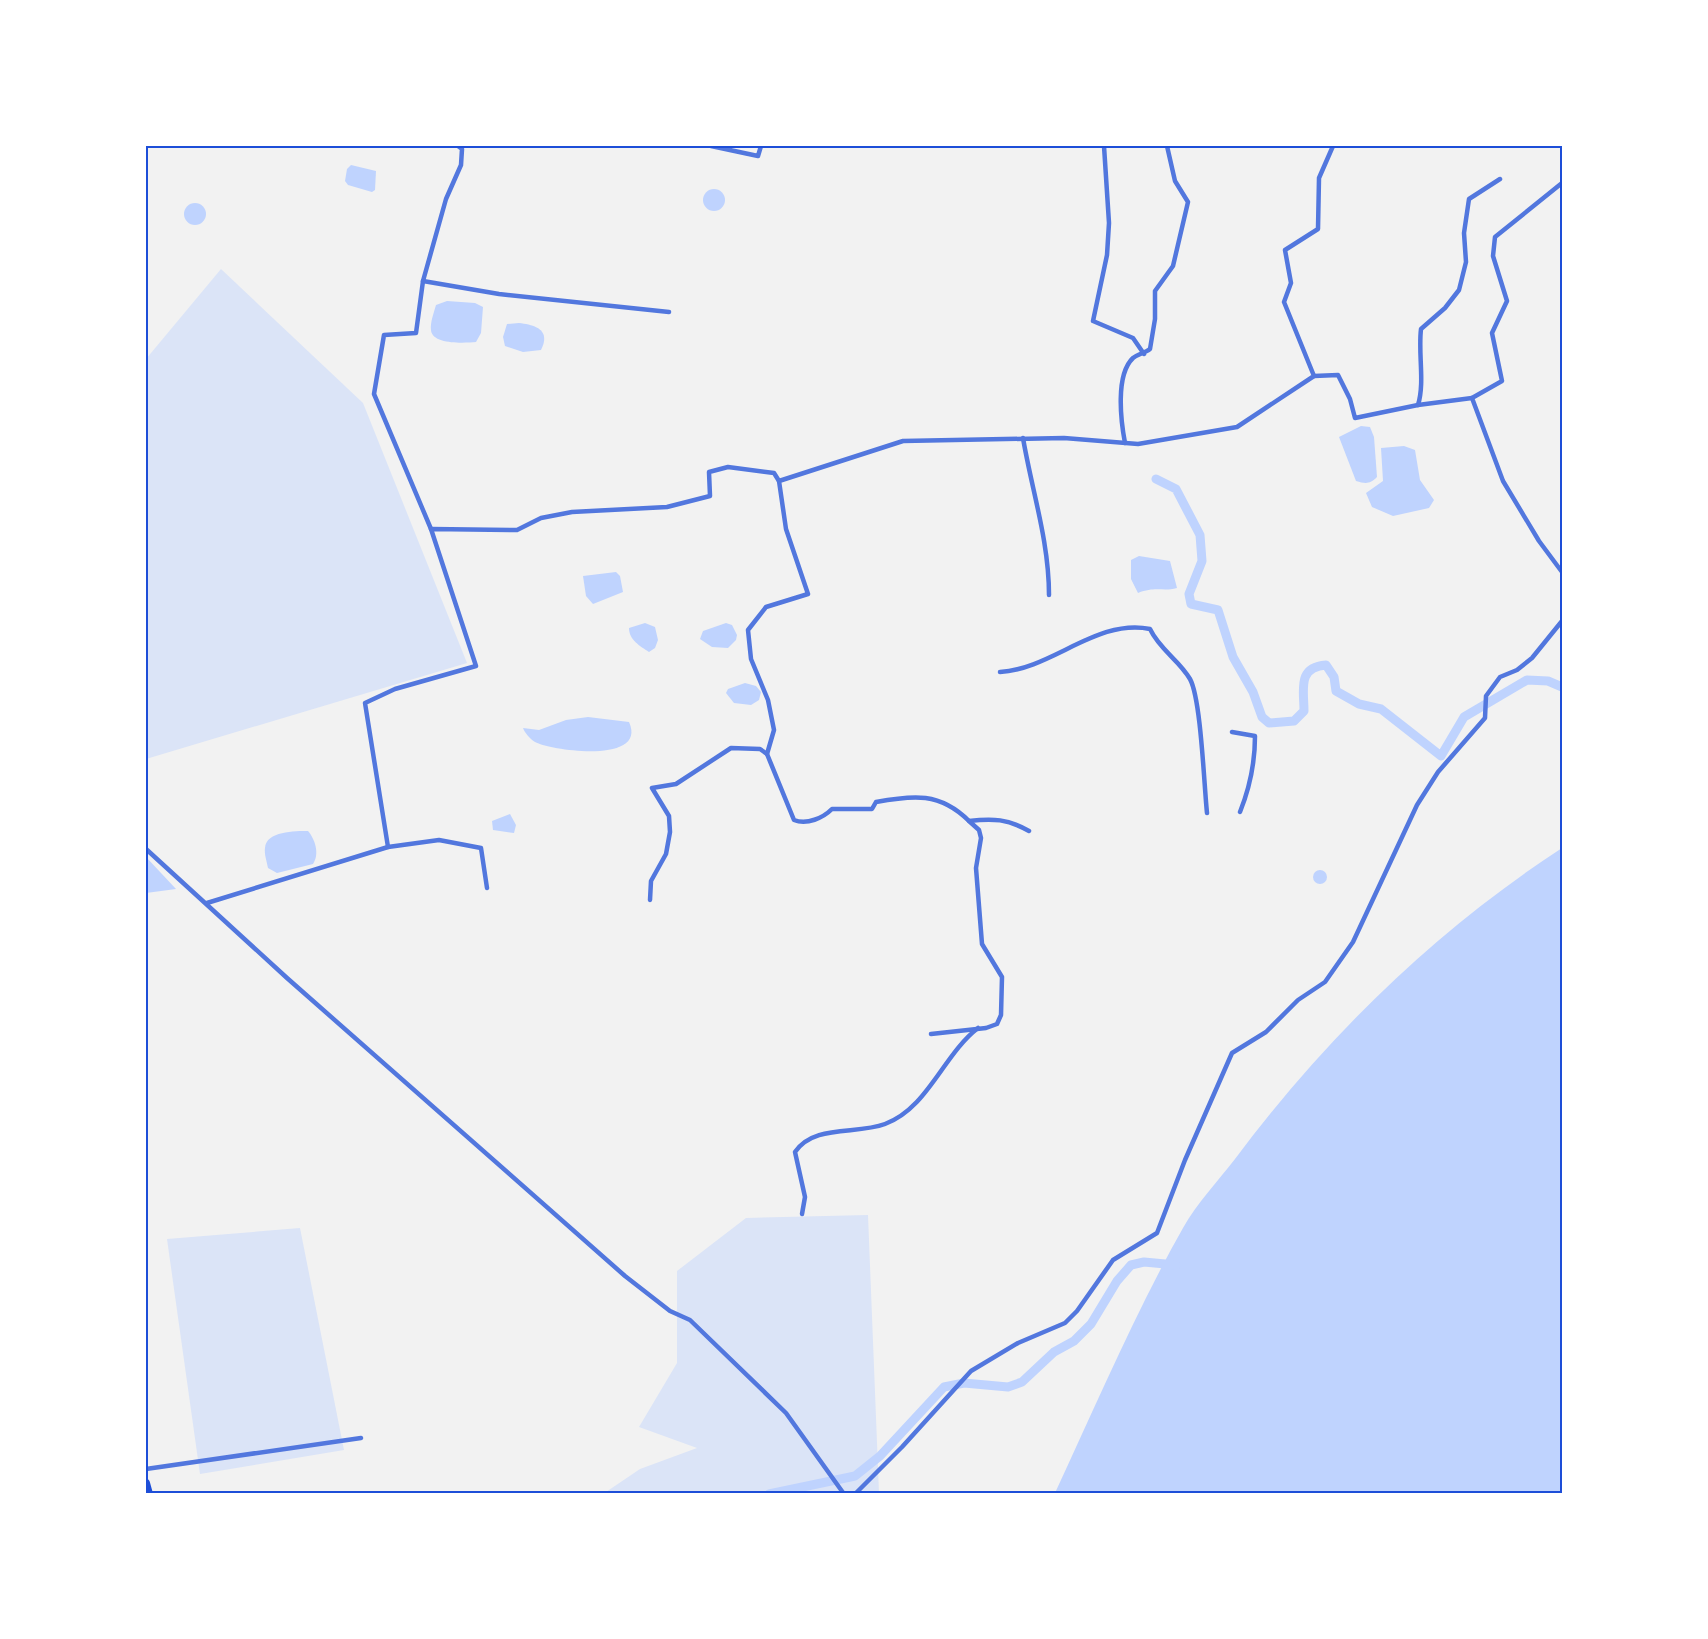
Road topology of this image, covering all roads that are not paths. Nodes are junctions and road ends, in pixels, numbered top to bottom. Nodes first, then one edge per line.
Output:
1 (458, 146) edge
2 (711, 146) edge
3 (761, 146) edge
4 (1104, 146) edge
5 (1167, 146) edge
6 (1333, 146) edge
7 (1500, 179) dead end
8 (1563, 183) edge
9 (423, 282) junction
10 (669, 312) dead end
11 (1143, 354) junction
12 (1314, 376) junction
13 (1472, 398) junction
14 (1418, 405) junction
15 (1023, 438) junction
16 (1125, 443) junction
17 (779, 481) junction
18 (431, 530) junction
19 (1563, 572) edge
20 (1049, 595) dead end
21 (1563, 621) edge
22 (1000, 672) dead end
23 (1232, 732) dead end
24 (767, 754) junction
25 (1240, 812) dead end
26 (1207, 813) dead end
27 (969, 821) junction
28 (1029, 831) dead end
29 (388, 847) junction
30 (146, 849) edge
31 (488, 888) dead end
32 (650, 900) dead end
33 (207, 903) junction
34 (978, 1028) junction
35 (931, 1034) dead end
36 (802, 1214) dead end
37 (361, 1438) dead end
38 (146, 1469) edge
39 (146, 1483) edge
40 (149, 1494) edge
41 (844, 1494) edge
42 (855, 1494) edge

1 - 9 street
2 - 3 street
4 - 11 street
5 - 11 street
6 - 12 street
7 - 14 street
8 - 13 street
9 - 10 street
9 - 18 street
11 - 16 street
12 - 14 street
12 - 16 street
13 - 14 street
13 - 19 street
15 - 16 street
15 - 17 street
15 - 20 street
17 - 18 street
17 - 24 street
18 - 29 street
21 - 42 street
22 - 26 street
23 - 25 street
24 - 27 street
24 - 32 street
27 - 28 street
27 - 34 street
29 - 31 street
29 - 33 street
30 - 33 street
33 - 41 street
34 - 35 street
34 - 36 street
37 - 38 street
39 - 40 highway

